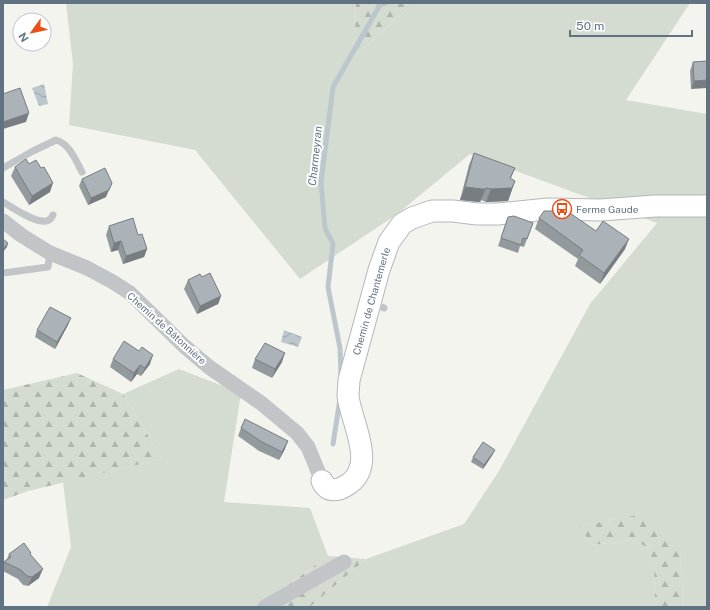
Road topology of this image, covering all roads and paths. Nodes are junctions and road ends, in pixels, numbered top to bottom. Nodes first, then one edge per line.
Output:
1 (3, 168) edge
2 (82, 172) dead end
3 (3, 202) edge
4 (707, 206) edge
5 (53, 215) dead end
6 (3, 221) edge
7 (50, 253) junction
8 (3, 273) edge
9 (322, 481) joint
10 (344, 562) dead end
11 (265, 607) edge

1 - 2 lane
3 - 5 lane
4 - 9 street, Chemin de Chantemerle
6 - 7 street, Chemin de Bâtonnière
7 - 8 lane
7 - 9 street, Chemin de Bâtonnière
10 - 11 street

